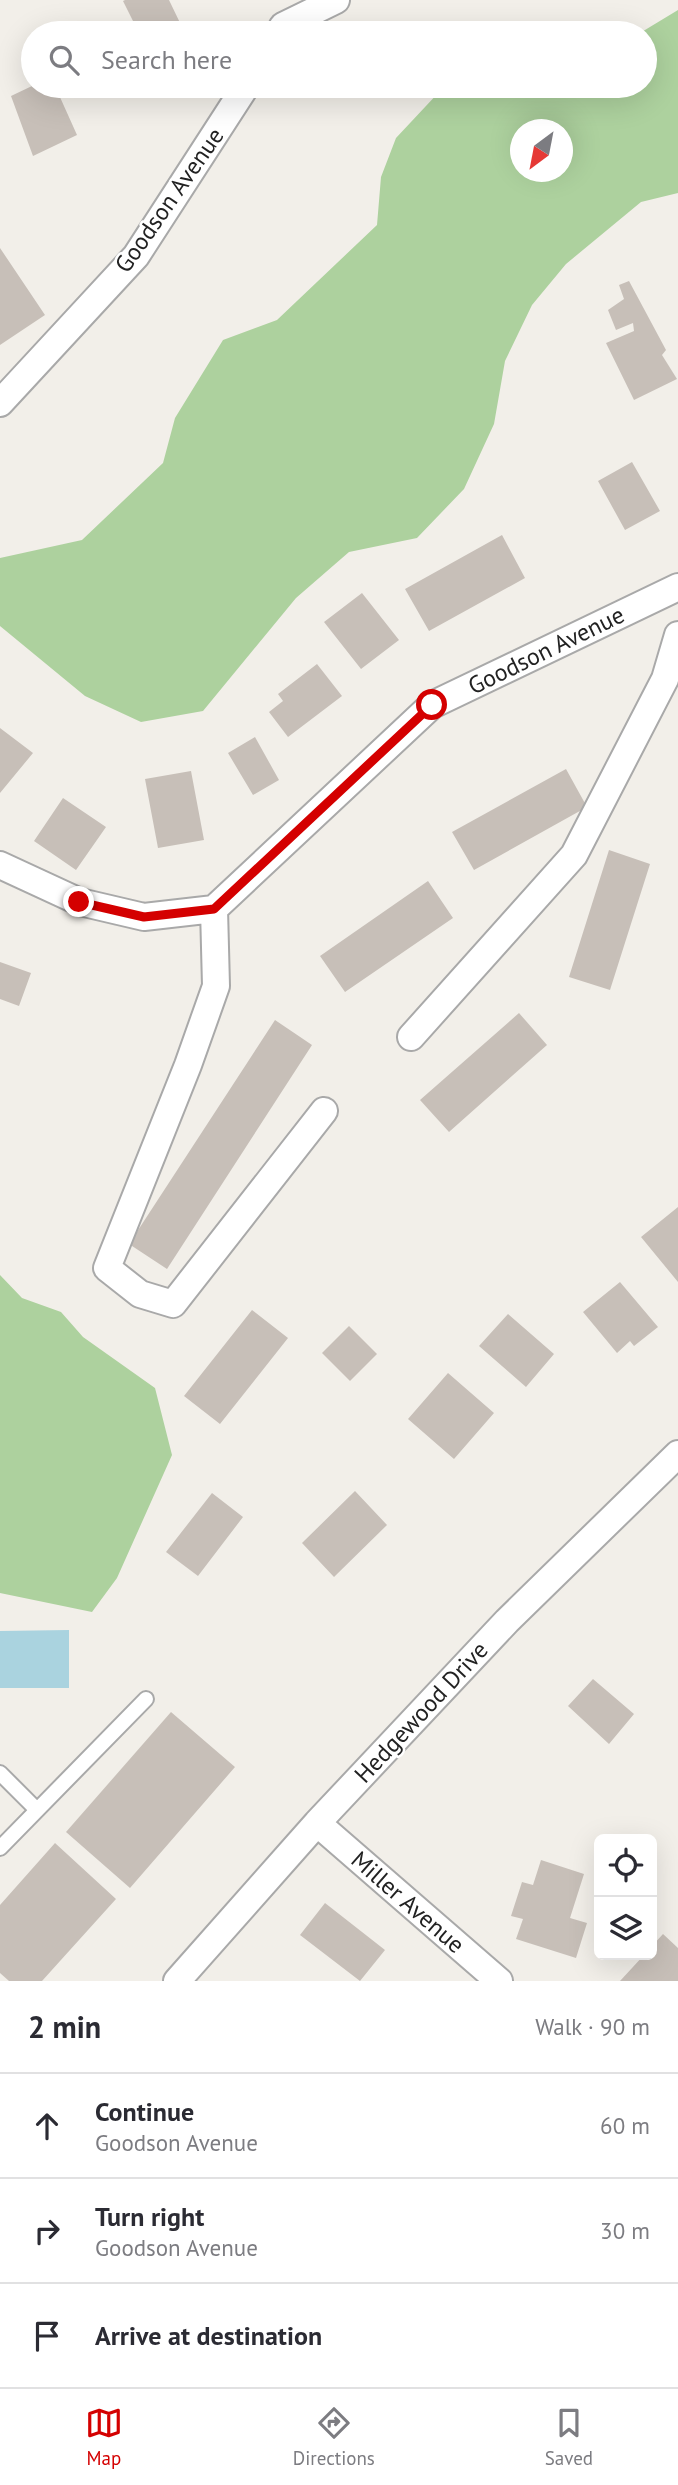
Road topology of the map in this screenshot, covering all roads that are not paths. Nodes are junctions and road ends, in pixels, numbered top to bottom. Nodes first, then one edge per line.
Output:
1 (336, 0) edge
2 (293, 21) edge
3 (238, 98) edge
4 (0, 403) edge
5 (678, 587) edge
6 (678, 635) edge
7 (0, 865) edge
8 (214, 909) junction
9 (411, 1037) dead end
10 (324, 1111) dead end
11 (678, 1454) edge
12 (146, 1699) dead end
13 (0, 1773) edge
14 (37, 1810) junction
15 (317, 1823) junction
16 (0, 1848) edge
17 (177, 1981) edge
18 (499, 1981) edge

1 - 2 street
3 - 4 street, Goodson Avenue
5 - 8 street, Goodson Avenue
6 - 9 street
7 - 8 street
8 - 10 street
11 - 15 street, Hedgewood Drive
12 - 14 lane
13 - 14 lane
14 - 16 lane
15 - 17 street, Hedgewood Drive
15 - 18 street, Miller Avenue

